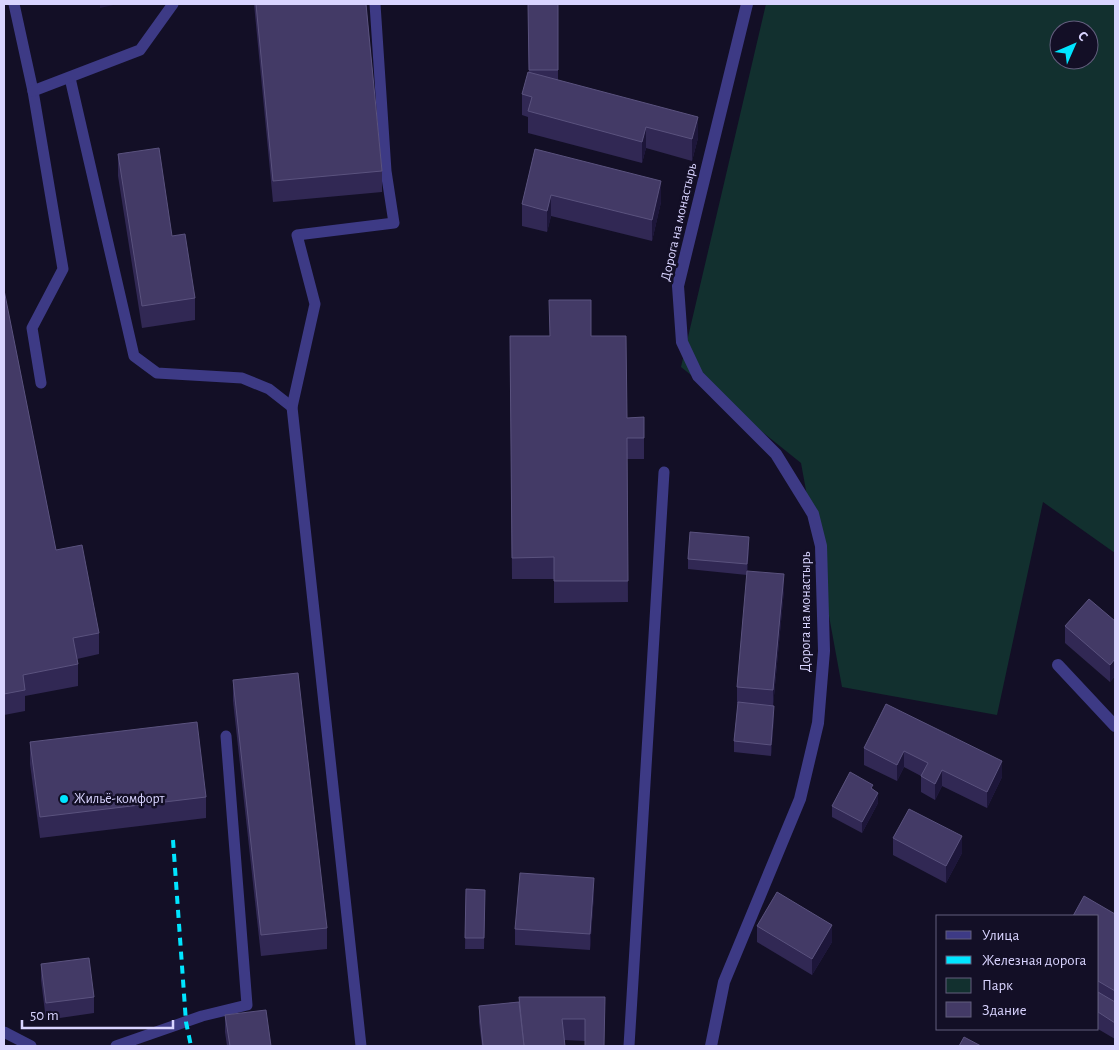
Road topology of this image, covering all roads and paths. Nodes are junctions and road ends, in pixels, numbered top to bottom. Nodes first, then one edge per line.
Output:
1 (14, 4) edge
2 (173, 4) edge
3 (375, 4) edge
4 (747, 4) edge
5 (70, 78) junction
6 (33, 91) junction
7 (41, 383) dead end
8 (292, 407) junction
9 (664, 472) dead end
10 (1058, 665) dead end
11 (1115, 726) edge
12 (226, 736) dead end
13 (4, 1032) edge
14 (31, 1046) edge
15 (116, 1046) edge
16 (362, 1046) edge
17 (629, 1046) edge
18 (711, 1046) edge

1 - 6 lane
2 - 5 lane
3 - 8 lane
4 - 18 street, Дорога на монастырь
5 - 6 lane
5 - 8 lane
6 - 7 lane
8 - 16 lane
9 - 17 lane
10 - 11 street
12 - 15 lane
13 - 14 lane

